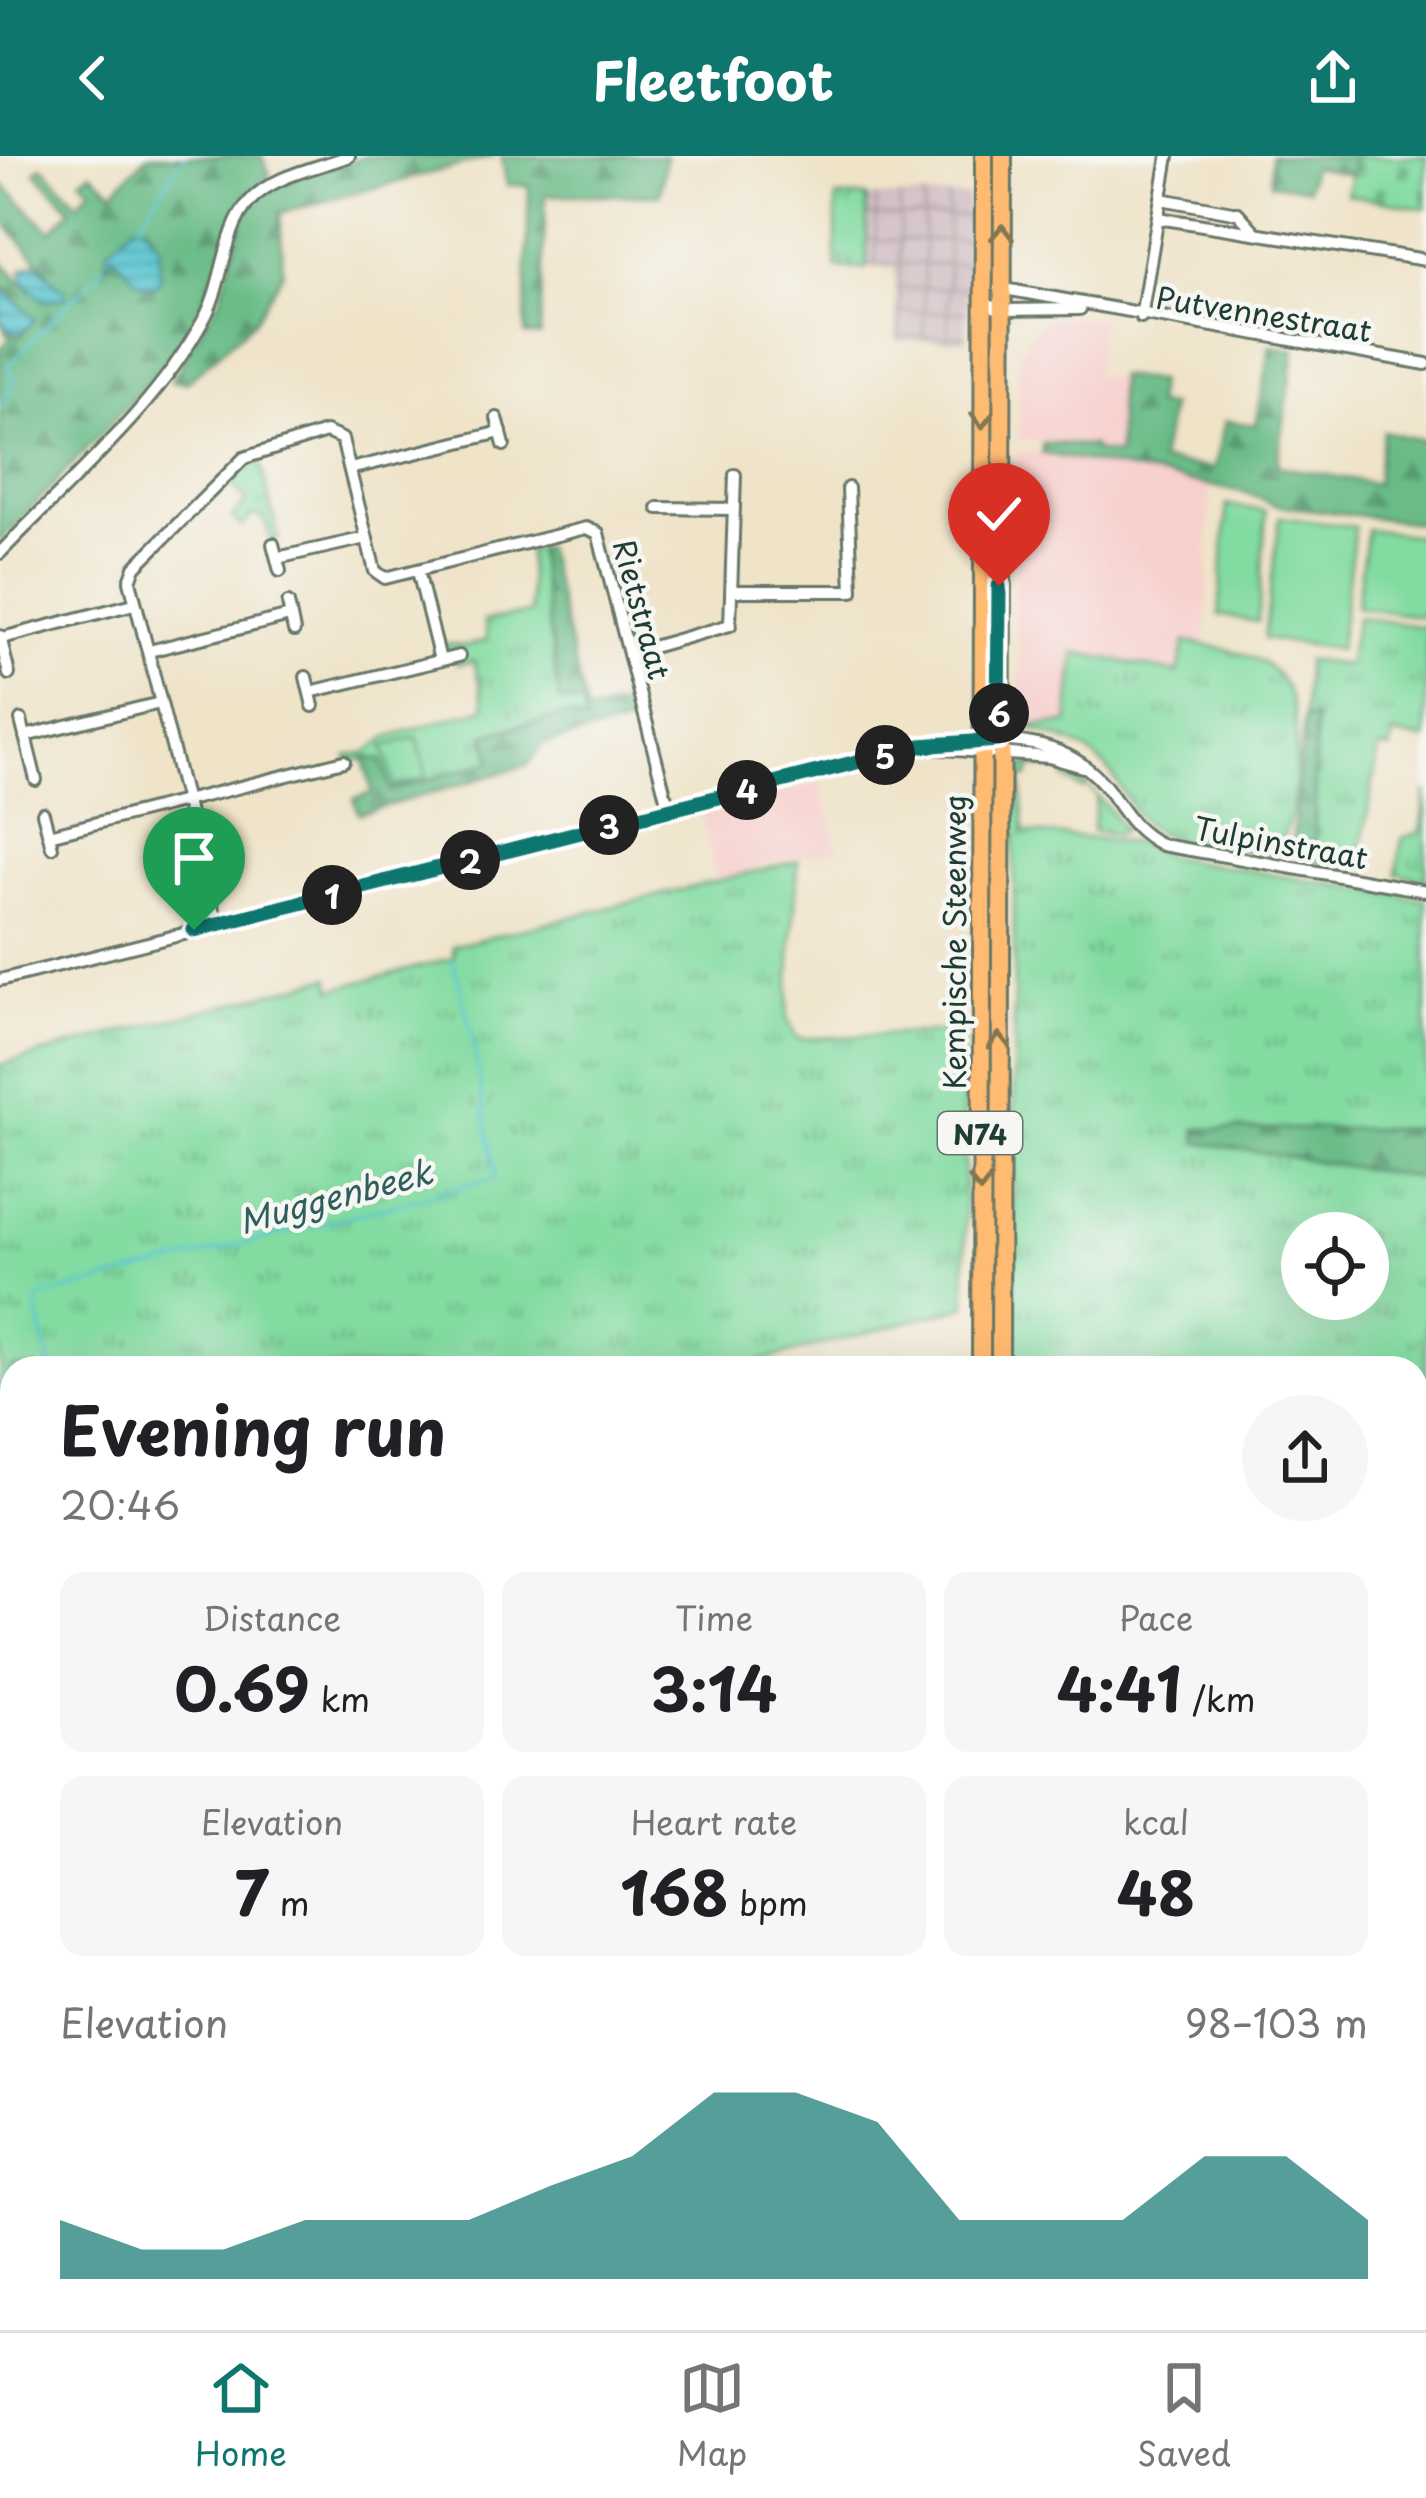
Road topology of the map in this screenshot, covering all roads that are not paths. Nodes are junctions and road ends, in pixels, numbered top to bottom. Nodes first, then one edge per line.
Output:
1 (349, 156) edge
2 (984, 156) edge
3 (1003, 156) edge
4 (1168, 156) edge
5 (1161, 199) junction
6 (1158, 218) junction
7 (1257, 234) junction
8 (1426, 260) edge
9 (989, 294) junction
10 (1094, 309) junction
11 (1002, 310) junction
12 (1142, 317) junction
13 (1426, 364) edge
14 (497, 418) dead end
15 (350, 469) junction
16 (735, 475) dead end
17 (848, 488) dead end
18 (733, 509) junction
19 (667, 513) dead end
20 (365, 538) junction
21 (273, 544) dead end
22 (0, 553) edge
23 (418, 571) junction
24 (733, 591) junction
25 (134, 604) junction
26 (294, 631) dead end
27 (1, 637) edge
28 (148, 651) junction
29 (631, 652) junction
30 (459, 656) dead end
31 (440, 660) junction
32 (9, 674) dead end
33 (306, 677) dead end
34 (310, 692) junction
35 (160, 703) junction
36 (313, 706) dead end
37 (21, 720) dead end
38 (25, 736) junction
39 (990, 747) junction
40 (344, 760) dead end
41 (36, 780) dead end
42 (186, 802) junction
43 (669, 810) junction
44 (43, 813) dead end
45 (1426, 890) edge
46 (217, 924) junction
47 (0, 980) edge
48 (980, 1356) edge
49 (1000, 1356) edge

1 - 22 street
2 - 9 main road, Kempische Steenweg / N74
9 -> 3 main road, Kempische Steenweg / N74
4 - 5 street
5 - 6 street
5 - 7 street
6 - 7 street
6 - 12 street
7 - 8 street
9 - 10 street, Putvennestraat
9 - 11 main road, Kempische Steenweg / N74
9 -> 39 main road, Kempische Steenweg / N74
10 - 11 street, Putvennestraat
10 - 12 street, Putvennestraat
11 - 39 main road, Kempische Steenweg / N74
12 - 13 street, Putvennestraat
14 - 15 street
15 - 20 street
15 - 25 street
16 - 18 street
17 - 24 street
18 - 19 street
18 - 24 street
20 - 21 street
20 - 23 street
23 - 29 street, Rietstraat
23 - 31 street
24 - 29 street
25 - 27 street
25 - 28 street
26 - 28 street
27 - 32 street
28 - 35 street
29 - 43 street, Rietstraat
30 - 31 street
31 - 34 street
33 - 34 street
34 - 36 street
35 - 38 street
35 - 42 street
37 - 38 street
38 - 41 street
39 - 43 street, Tulpinstraat
39 - 45 street, Tulpinstraat
39 -> 48 main road, Kempische Steenweg / N74
49 -> 39 main road, Kempische Steenweg / N74
40 - 42 street
42 - 44 street
42 - 46 street
43 - 46 street, Tulpinstraat
46 - 47 street, Tulpinstraat

